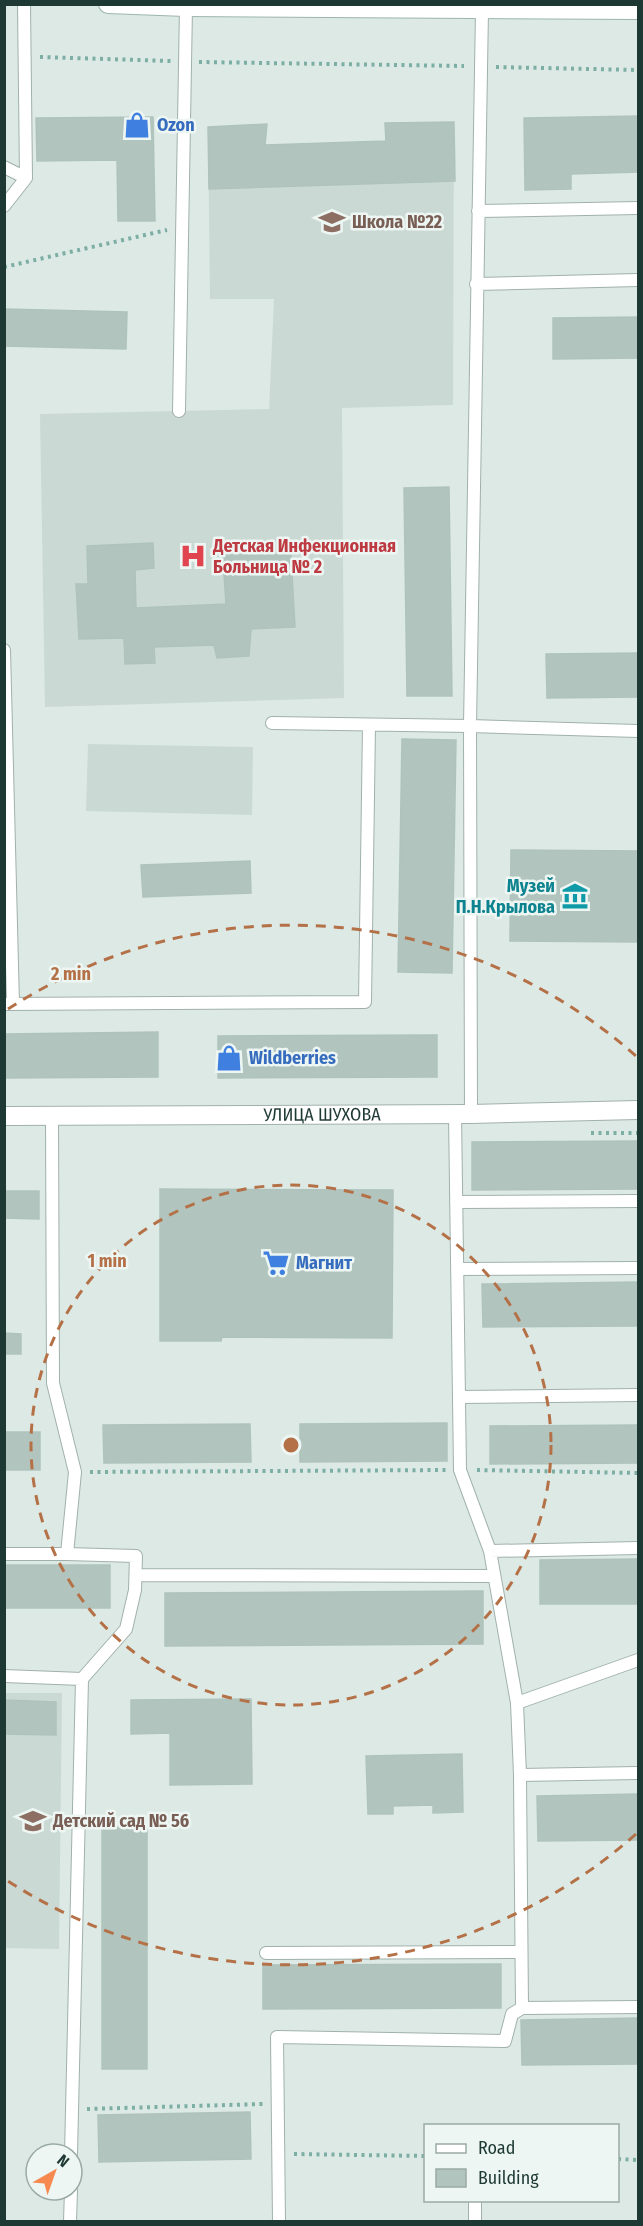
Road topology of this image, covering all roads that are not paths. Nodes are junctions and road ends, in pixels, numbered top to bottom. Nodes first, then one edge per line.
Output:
1 (24, 4) edge
2 (108, 4) edge
3 (186, 8) junction
4 (482, 10) junction
5 (639, 10) edge
6 (4, 167) edge
7 (26, 178) junction
8 (4, 206) edge
9 (639, 208) edge
10 (478, 211) junction
11 (639, 280) edge
12 (476, 284) junction
13 (179, 411) dead end
14 (4, 650) edge
15 (272, 723) dead end
16 (369, 726) junction
17 (471, 726) junction
18 (639, 731) edge
19 (9, 1004) edge
20 (639, 1110) edge
21 (463, 1114) junction
22 (4, 1116) edge
23 (52, 1116) junction
24 (639, 1201) edge
25 (456, 1202) junction
26 (639, 1268) edge
27 (457, 1269) junction
28 (639, 1395) edge
29 (459, 1397) junction
30 (639, 1548) edge
31 (490, 1551) junction
32 (4, 1554) edge
33 (67, 1554) junction
34 (136, 1575) junction
35 (494, 1576) junction
36 (639, 1660) edge
37 (4, 1676) edge
38 (82, 1678) junction
39 (517, 1703) junction
40 (639, 1773) edge
41 (520, 1775) junction
42 (521, 1952) junction
43 (266, 1953) dead end
44 (639, 2007) edge
45 (522, 2008) junction
46 (72, 2142) edge
47 (71, 2202) edge
48 (475, 2202) edge
49 (70, 2222) edge
50 (279, 2222) edge
51 (475, 2222) edge

1 - 7 lane
2 - 3 street
3 - 4 street
3 - 13 lane
4 - 5 street
4 - 10 lane
6 - 7 lane
7 - 8 lane
9 - 10 lane
10 - 12 lane
11 - 12 lane
12 - 17 lane
14 - 19 lane
15 - 16 lane
16 - 17 lane
16 - 19 lane
17 - 18 lane
17 - 21 lane
20 - 21 street, УЛИЦА ШУХОВА
21 - 23 street, УЛИЦА ШУХОВА
21 - 25 lane
22 - 23 street, УЛИЦА ШУХОВА
23 - 33 lane
24 - 25 lane
25 - 27 lane
26 - 27 lane
27 - 29 lane
28 - 29 lane
29 - 31 lane
30 - 31 lane
31 - 35 lane
32 - 33 lane
33 - 34 lane
34 - 35 lane
34 - 38 lane
35 - 39 lane
36 - 39 lane
37 - 38 lane
38 - 46 lane
39 - 41 lane
40 - 41 lane
41 - 42 lane
42 - 43 lane
42 - 45 lane
44 - 45 lane
45 - 50 lane
47 - 49 lane
48 - 51 lane

